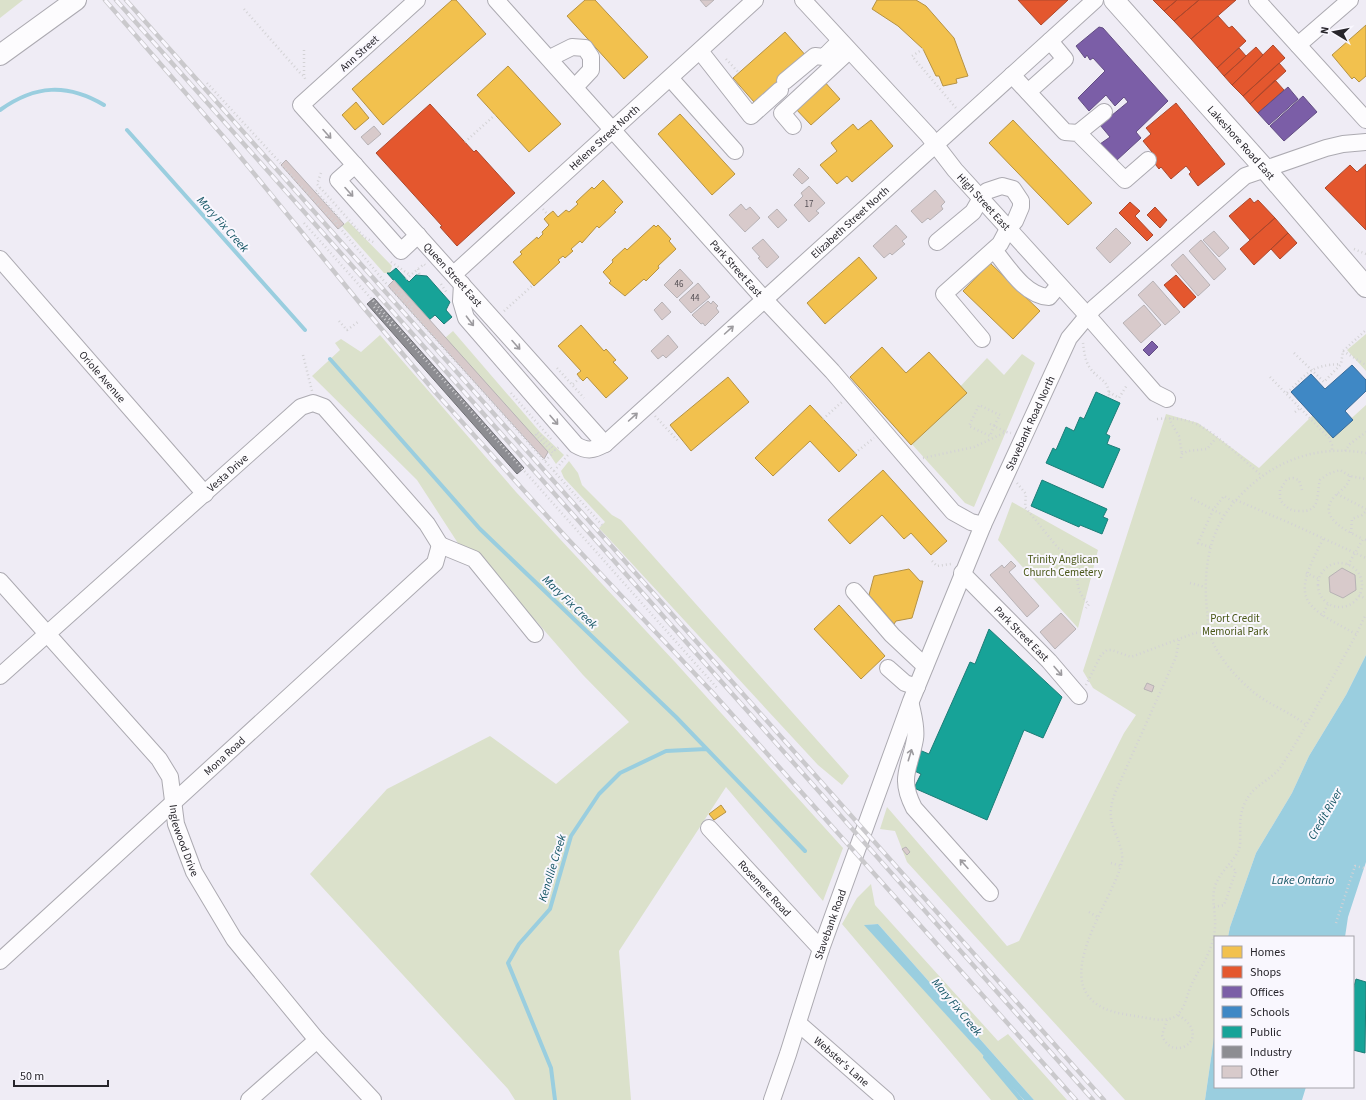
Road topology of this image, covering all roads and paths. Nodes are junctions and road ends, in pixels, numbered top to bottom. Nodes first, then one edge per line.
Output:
1 (76, 0) edge
2 (417, 0) edge
3 (496, 0) edge
4 (755, 0) edge
5 (803, 0) edge
6 (1095, 0) edge
7 (1114, 0) edge
8 (1258, 0) edge
9 (1350, 0) edge
10 (244, 9) dead end
11 (1050, 41) junction
12 (1298, 45) junction
13 (845, 46) junction
14 (923, 49) dead end
15 (700, 51) junction
16 (0, 55) edge
17 (550, 58) junction
18 (724, 58) dead end
19 (739, 72) dead end
20 (1012, 75) junction
21 (304, 76) dead end
22 (670, 78) junction
23 (207, 82) dead end
24 (575, 87) junction
25 (1028, 92) junction
26 (301, 105) joint
27 (957, 108) dead end
28 (1104, 112) dead end
29 (495, 115) dead end
30 (1366, 120) edge
31 (793, 126) dead end
32 (613, 130) junction
33 (1071, 132) junction
34 (465, 142) dead end
35 (1366, 142) edge
36 (934, 145) junction
37 (735, 151) dead end
38 (1148, 160) dead end
39 (355, 165) junction
40 (1096, 166) dead end
41 (1266, 170) junction
42 (321, 173) dead end
43 (320, 188) junction
44 (981, 198) junction
45 (335, 222) junction
46 (304, 223) dead end
47 (1008, 229) junction
48 (418, 235) junction
49 (937, 242) dead end
50 (379, 249) dead end
51 (994, 250) junction
52 (0, 259) edge
53 (390, 260) dead end
54 (418, 269) dead end
55 (410, 276) dead end
56 (420, 276) dead end
57 (458, 279) junction
58 (533, 284) dead end
59 (1059, 285) junction
60 (1366, 287) edge
61 (396, 288) dead end
62 (764, 299) junction
63 (374, 307) dead end
64 (410, 311) junction
65 (1087, 315) junction
66 (494, 320) junction
67 (339, 321) dead end
68 (358, 322) dead end
69 (392, 323) junction
70 (1366, 330) edge
71 (982, 339) dead end
72 (1083, 344) dead end
73 (1343, 351) junction
74 (1294, 353) dead end
75 (303, 355) dead end
76 (1341, 364) junction
77 (1366, 365) edge
78 (1311, 369) junction
79 (1270, 377) dead end
80 (580, 378) dead end
81 (573, 384) dead end
82 (1127, 385) dead end
83 (1109, 392) junction
84 (1286, 393) junction
85 (1109, 398) dead end
86 (1167, 399) dead end
87 (842, 402) dead end
88 (313, 403) junction
89 (1300, 408) junction
90 (1295, 412) dead end
91 (654, 415) dead end
92 (1170, 418) junction
93 (823, 419) dead end
94 (1157, 419) dead end
95 (990, 424) dead end
96 (994, 426) junction
97 (1006, 432) junction
98 (1366, 432) edge
99 (1011, 433) dead end
100 (874, 438) dead end
101 (1216, 438) junction
102 (679, 442) dead end
103 (605, 444) junction
104 (559, 447) dead end
105 (1332, 451) junction
106 (1345, 451) junction
107 (855, 453) dead end
108 (1366, 453) edge
109 (1182, 454) junction
110 (1181, 458) dead end
111 (564, 459) dead end
112 (919, 459) dead end
113 (545, 461) junction
114 (554, 471) junction
115 (1261, 475) junction
116 (1350, 476) junction
117 (1366, 479) edge
118 (1017, 483) dead end
119 (1302, 490) dead end
120 (205, 494) junction
121 (1337, 494) junction
122 (1191, 498) dead end
123 (1235, 501) junction
124 (1213, 510) junction
125 (1366, 510) edge
126 (1224, 515) junction
127 (602, 525) dead end
128 (983, 525) junction
129 (1351, 533) junction
130 (1323, 539) junction
131 (1364, 539) edge
132 (440, 545) junction
133 (1210, 547) junction
134 (1355, 554) junction
135 (1366, 558) edge
136 (932, 561) dead end
137 (1348, 565) junction
138 (958, 569) junction
139 (1306, 573) junction
140 (1319, 579) junction
141 (0, 581) edge
142 (1190, 583) dead end
143 (1205, 587) junction
144 (854, 592) dead end
145 (1359, 595) junction
146 (1366, 598) edge
147 (1328, 604) junction
148 (1086, 608) dead end
149 (1366, 614) edge
150 (1322, 616) junction
151 (1209, 632) junction
152 (47, 634) junction
153 (534, 634) dead end
154 (1356, 634) junction
155 (1179, 640) junction
156 (925, 666) junction
157 (888, 668) dead end
158 (0, 676) edge
159 (718, 689) dead end
160 (914, 694) junction
161 (1078, 695) joint
162 (1305, 724) junction
163 (894, 750) joint
164 (174, 802) junction
165 (709, 828) dead end
166 (1111, 863) dead end
167 (1229, 864) junction
168 (1121, 866) junction
169 (1364, 868) dead end
170 (990, 893) dead end
171 (1214, 907) junction
172 (1089, 912) dead end
173 (1099, 918) junction
174 (1336, 923) dead end
175 (1215, 936) edge
176 (1214, 942) edge
177 (820, 950) junction
178 (0, 960) edge
179 (1178, 1015) junction
180 (1167, 1020) junction
181 (798, 1023) junction
182 (317, 1040) junction
183 (249, 1100) edge
184 (373, 1100) edge
185 (772, 1100) edge
186 (886, 1100) edge

1 - 16 main road
2 - 26 street, Ann Street
3 - 17 street, Park Street East
4 - 15 street, Helene Street North
5 - 13 street, High Street East
6 - 11 street, Elizabeth Street North
7 - 41 main road, Lakeshore Road East
8 - 12 street
9 - 12 street
10 - 21 path
11 - 20 street, Elizabeth Street North
11 - 25 street
12 - 30 street
13 - 15 street
13 - 31 street
13 - 36 street, High Street East
14 - 27 path
15 - 22 street, Helene Street North
17 - 24 street, Park Street East
17 - 24 street
18 - 19 path
20 - 25 street
20 - 36 street, Elizabeth Street North
22 - 32 street, Helene Street North
22 - 37 street
23 - 45 path
24 - 32 street, Park Street East
25 - 33 street
26 -> 39 street, Queen Street East
28 - 33 street
29 - 34 path
32 - 57 street, Helene Street North
32 - 62 street, Park Street East
33 - 38 street
33 - 40 street
35 - 41 street, Stavebank Road North
36 - 44 street, High Street East
36 - 62 street, Elizabeth Street North
39 - 48 street, Queen Street East
39 -> 48 street
41 - 60 main road, Lakeshore Road East
41 - 65 street, Stavebank Road North
42 - 43 path
43 - 45 path
43 - 50 path
44 - 47 street, High Street East
44 - 47 street
44 - 49 street
45 - 64 path
46 - 69 path
47 - 51 street
47 - 59 street, High Street East
48 - 57 street, Queen Street East
51 - 59 street
51 - 71 street
52 - 120 street, Oriole Avenue
53 - 55 path
54 - 56 path
57 - 66 street, Queen Street East
57 -> 103 street
58 - 66 path
59 - 65 street, High Street East
61 - 64 path
103 -> 62 street, Elizabeth Street North
62 - 128 street, Park Street East
63 - 69 path
64 - 113 path
65 - 86 street, High Street East
65 - 128 street, Stavebank Road North
66 -> 103 street, Queen Street East
67 - 68 path
69 - 159 path
70 - 73 path
72 - 83 path
73 - 76 path
73 - 77 path
74 - 78 path
75 - 88 path
76 - 78 path
76 - 78 path
78 - 84 path
79 - 84 path
80 - 81 path
82 - 83 path
83 - 85 path
84 - 89 path
87 - 93 path
88 - 120 street, Vesta Drive
88 - 132 street
89 - 90 path
89 - 105 path
91 - 102 path
92 - 94 path
92 - 101 path
92 - 109 path
95 - 96 path
96 - 96 path
96 - 97 path
97 - 99 path
97 - 112 path
98 - 106 path
100 - 107 path
101 - 109 path
101 - 115 path
104 - 113 path
105 - 106 path
105 - 115 path
106 - 108 path
109 - 110 path
111 - 114 path
113 - 114 path
114 - 127 path
115 - 123 path
116 - 117 path
116 - 119 path
116 - 121 path
118 - 148 path
120 - 152 street, Vesta Drive
121 - 125 path
121 - 129 path
122 - 124 path
123 - 124 path
123 - 126 path
123 - 130 path
124 - 126 path
124 - 133 path
125 - 129 path
126 - 133 path
128 - 138 street, Stavebank Road North
129 - 131 path
130 - 134 path
130 - 139 path
131 - 134 path
132 - 153 street
132 - 164 street, Mona Road
133 - 143 path
134 - 135 path
134 - 137 path
136 - 138 path
137 - 140 path
137 - 145 path
138 - 156 street, Stavebank Road North
138 -> 161 street, Park Street East
139 - 140 path
139 - 150 path
140 - 147 path
141 - 152 street, Inglewood Drive
142 - 143 path
143 - 151 path
144 - 156 street
145 - 146 path
145 - 147 path
147 - 150 path
149 - 154 path
150 - 154 path
151 - 155 path
151 - 162 path
152 - 158 street, Vesta Drive
152 - 164 street, Inglewood Drive
154 - 162 path
155 - 161 path
155 - 168 path
156 - 160 street, Stavebank Road North
157 - 160 street
160 - 163 street, Stavebank Road North
170 -> 160 street
162 - 167 path
163 - 177 street, Stavebank Road
164 - 178 street, Mona Road
164 - 182 street, Inglewood Drive
165 - 177 street, Rosemere Road
166 - 168 path
167 - 171 path
167 - 171 path
168 - 173 path
169 - 174 path
171 - 175 path
172 - 173 path
173 - 180 path
176 - 179 path
177 - 181 street, Stavebank Road
179 - 180 path
179 - 180 path
181 - 185 street, Stavebank Road
181 - 186 street, Webster's Lane
182 - 183 street
182 - 184 street, Inglewood Drive

